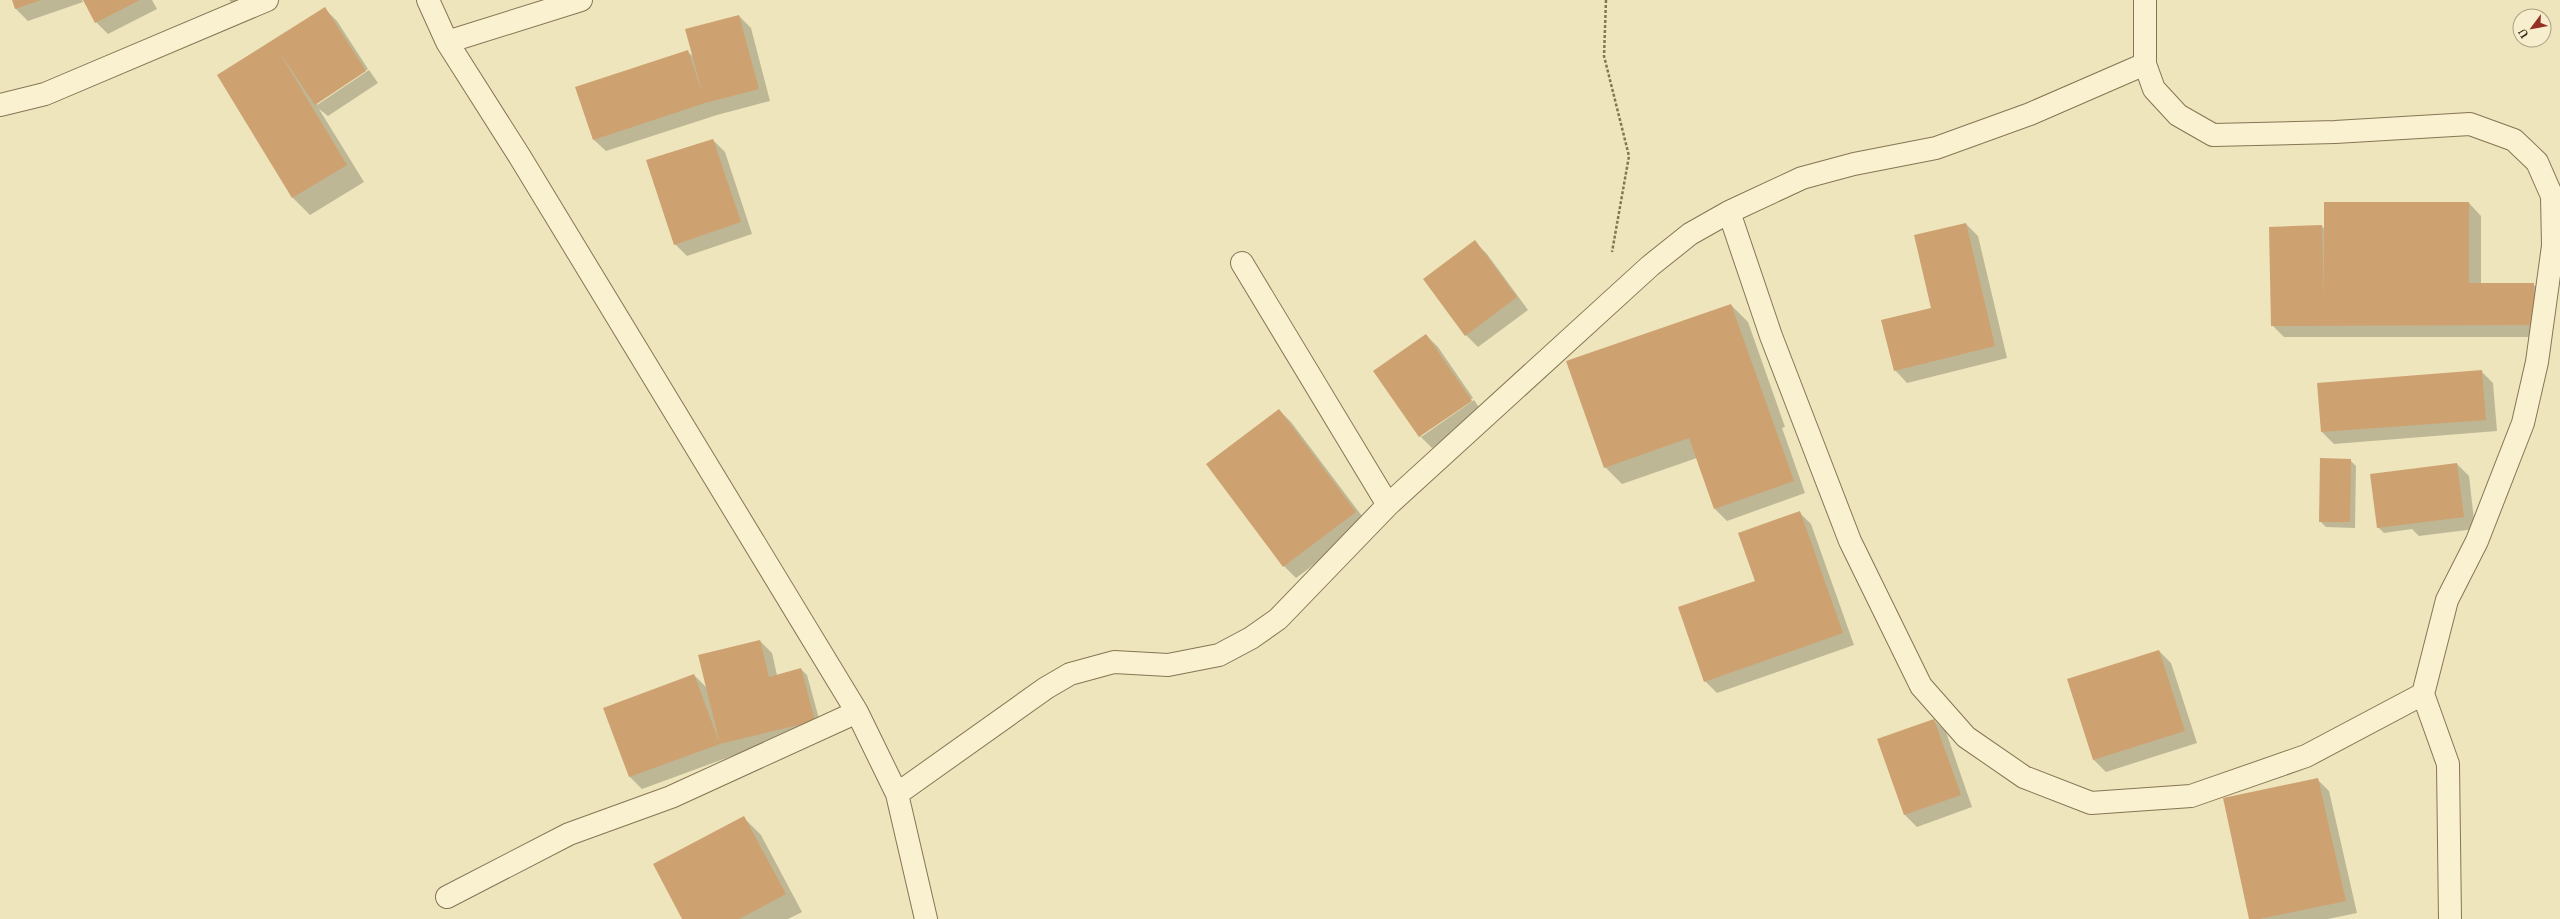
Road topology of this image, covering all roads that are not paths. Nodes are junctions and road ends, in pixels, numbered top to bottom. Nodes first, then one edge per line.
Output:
1 (266, 0) edge
2 (428, 0) edge
3 (581, 0) edge
4 (2145, 0) edge
5 (447, 42) junction
6 (2145, 64) junction
7 (0, 105) edge
8 (1729, 212) junction
9 (1242, 263) dead end
10 (1388, 505) junction
11 (2423, 694) junction
12 (857, 712) junction
13 (897, 794) junction
14 (447, 897) dead end
15 (926, 919) edge
16 (2450, 919) edge

1 - 7 street
2 - 5 street
3 - 5 street
4 - 6 street
5 - 12 street
6 - 8 street
6 - 11 street
8 - 10 street
8 - 11 street
9 - 10 street
10 - 13 street
11 - 16 street
12 - 13 street
12 - 14 street
13 - 15 street

